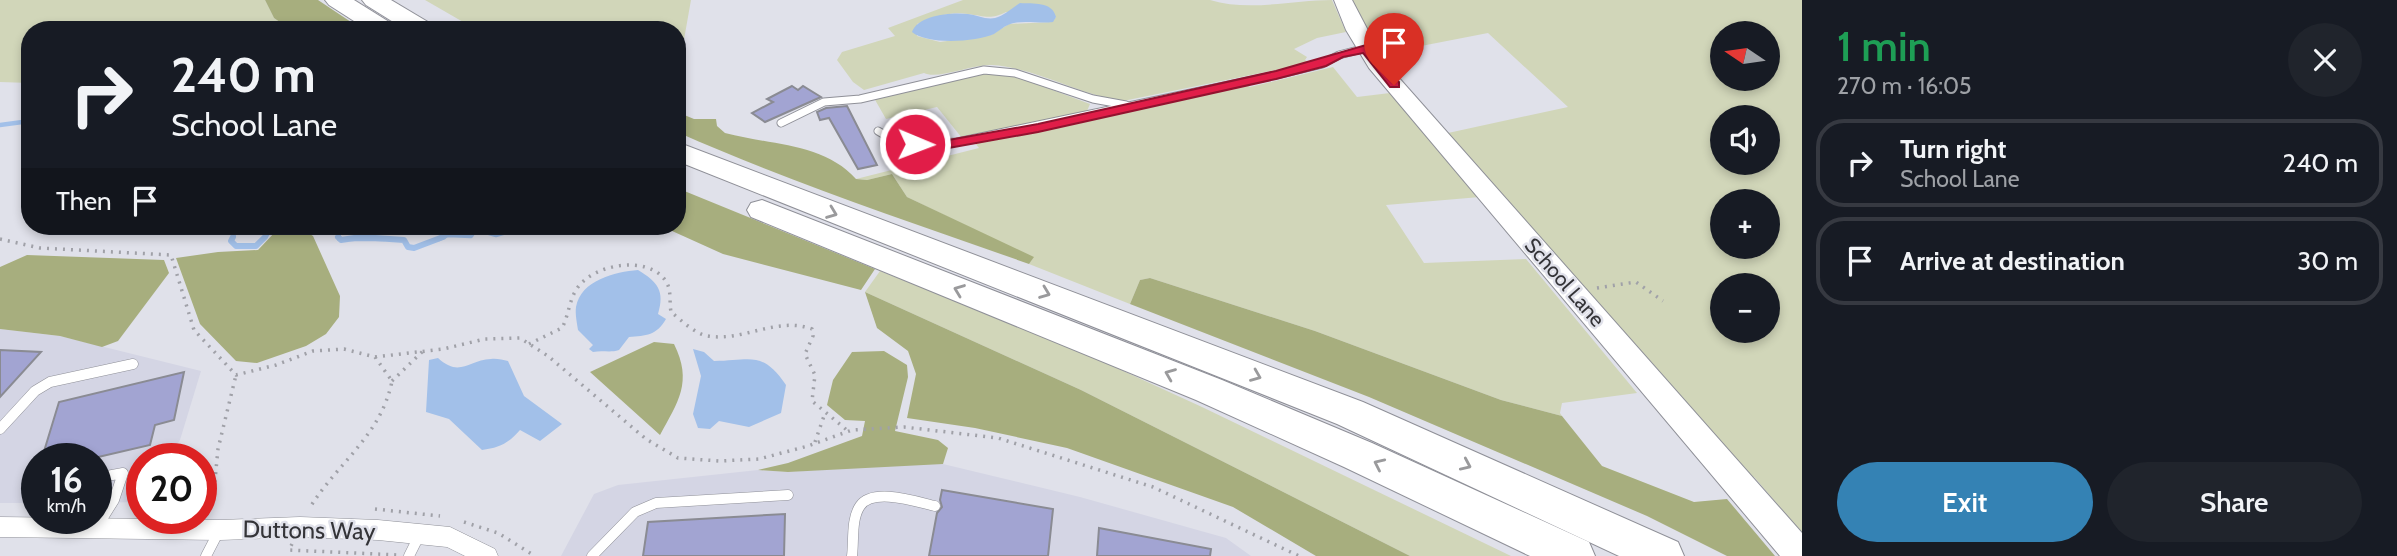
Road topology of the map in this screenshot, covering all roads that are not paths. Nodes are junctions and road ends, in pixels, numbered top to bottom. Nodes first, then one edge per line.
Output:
1 (337, 0) edge
2 (374, 0) edge
3 (1343, 0) edge
4 (371, 21) edge
5 (409, 21) edge
6 (1366, 48) junction
7 (1138, 105) junction
8 (781, 123) dead end
9 (878, 131) dead end
10 (686, 155) edge
11 (686, 179) edge
12 (133, 364) dead end
13 (0, 429) edge
14 (112, 475) edge
15 (788, 495) dead end
16 (112, 503) edge
17 (935, 506) dead end
18 (0, 527) edge
19 (21, 527) edge
20 (112, 527) edge
21 (220, 530) junction
22 (419, 534) junction
23 (206, 556) edge
24 (407, 556) edge
25 (487, 556) edge
26 (592, 556) edge
27 (852, 556) edge
28 (1574, 556) edge
29 (1663, 556) edge
30 (1801, 556) edge

1 - 4 highway
2 - 5 highway
3 - 6 main road, School Lane
6 - 7 lane
6 - 30 main road, School Lane
7 - 8 lane
7 - 9 lane
10 -> 29 highway
28 -> 11 highway
12 - 13 lane
14 - 16 lane
15 - 26 lane
17 - 27 lane
18 - 19 street, Duttons Way
20 - 21 street, Duttons Way
21 - 22 street, Duttons Way
21 - 23 lane
22 - 24 lane
22 - 25 street, Duttons Way

